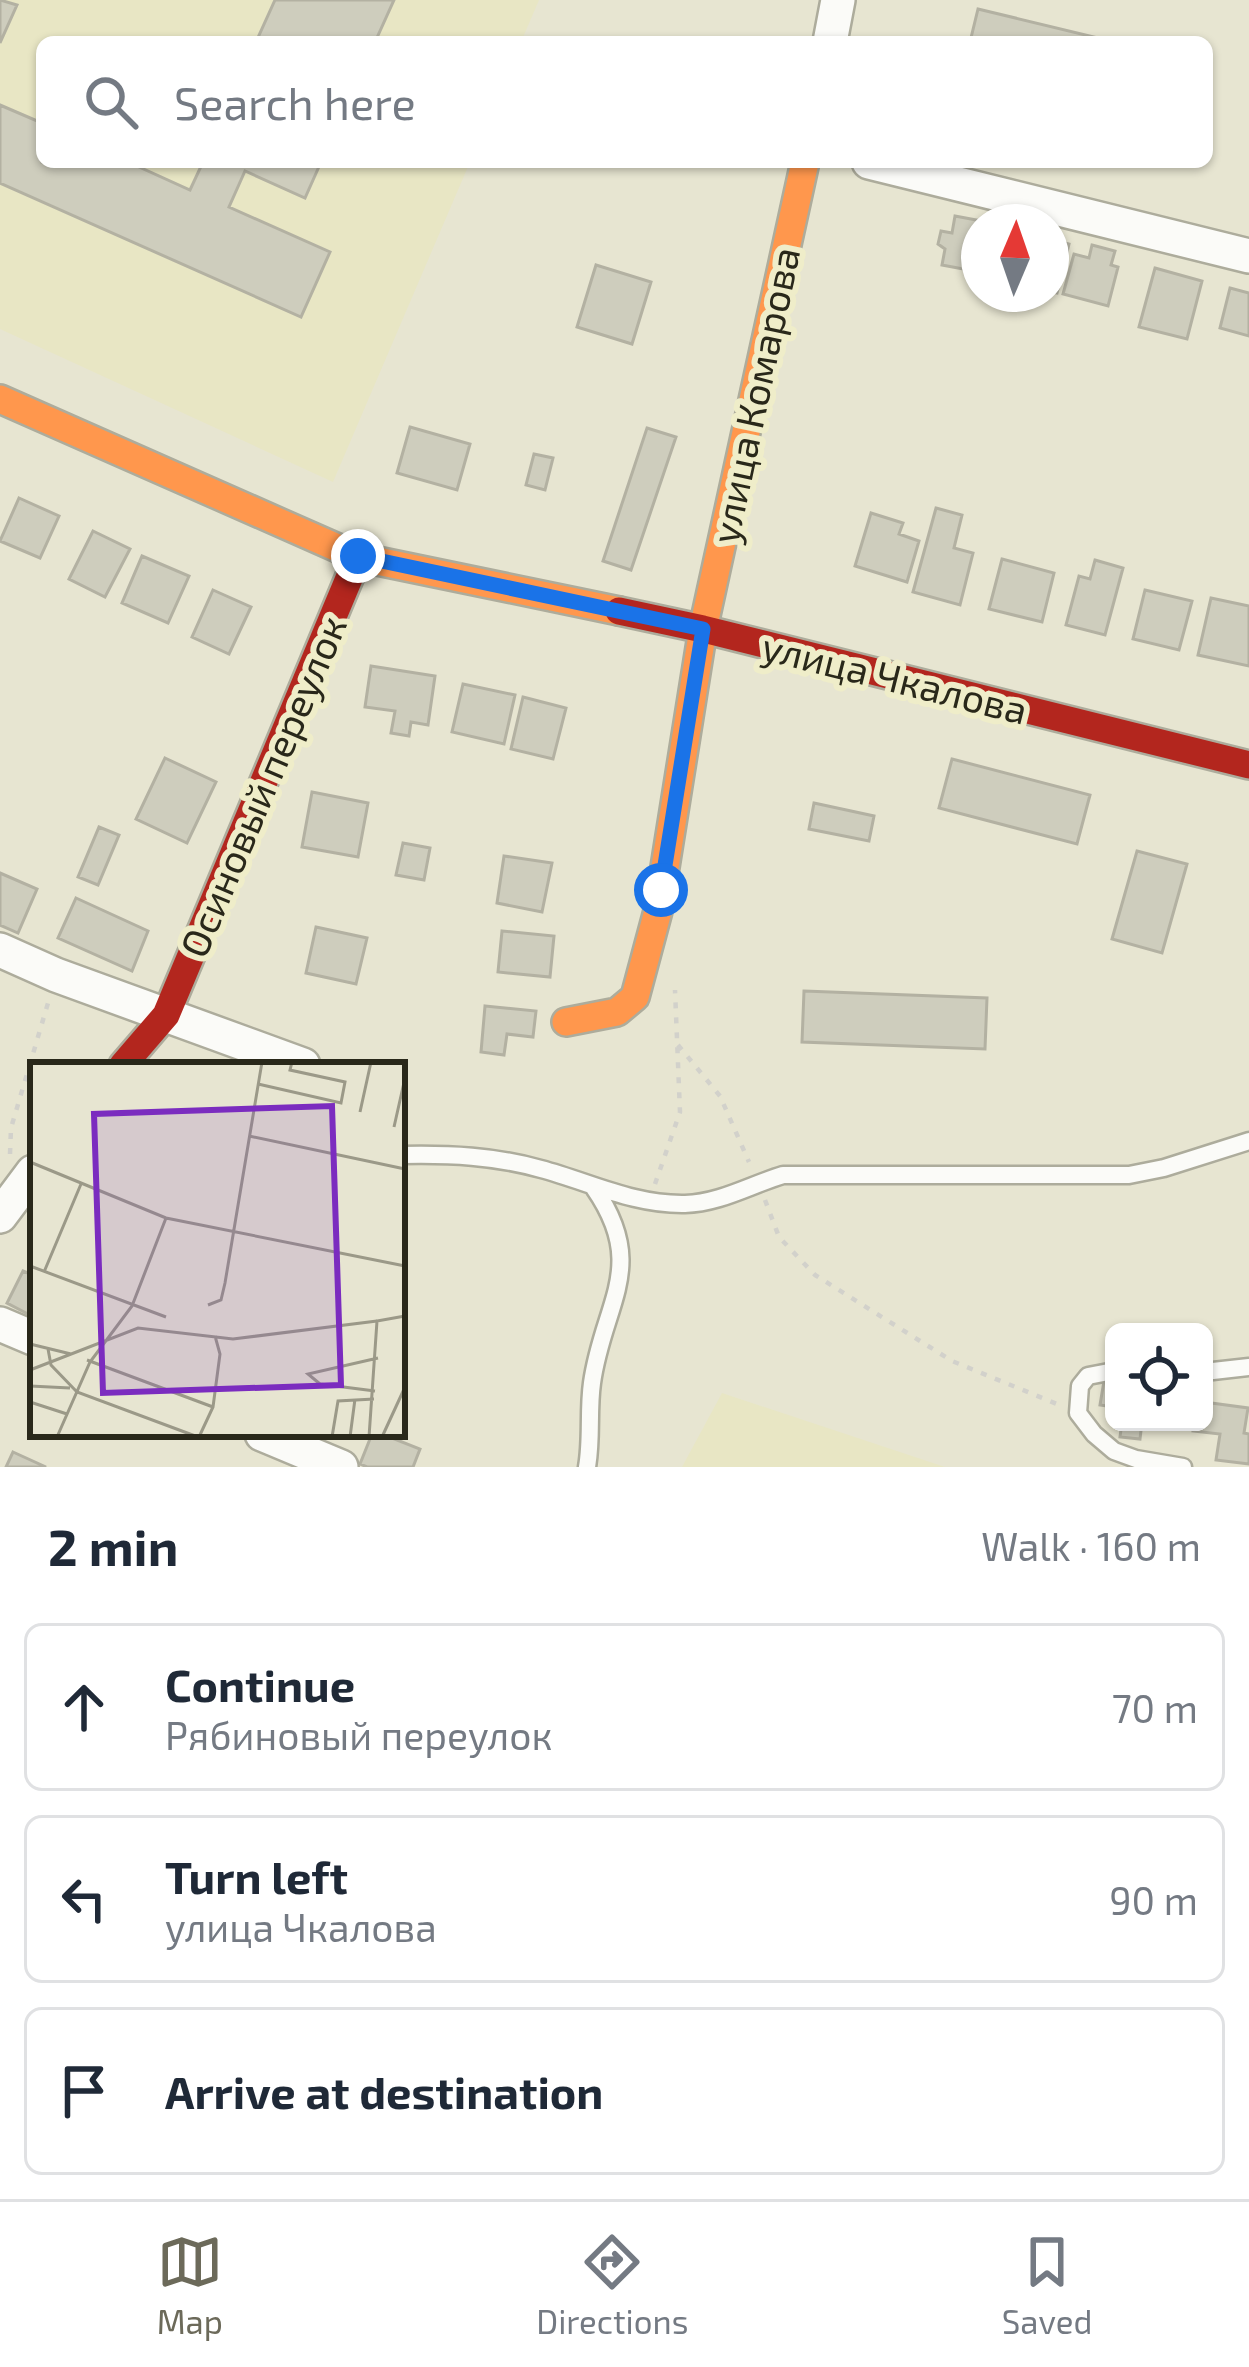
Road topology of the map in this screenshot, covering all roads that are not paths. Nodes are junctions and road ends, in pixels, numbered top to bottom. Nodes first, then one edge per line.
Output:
1 (838, 0) edge
2 (831, 36) edge
3 (804, 168) edge
4 (893, 168) edge
5 (1249, 256) edge
6 (0, 399) edge
7 (358, 556) junction
8 (703, 629) junction
9 (1249, 765) edge
10 (0, 950) edge
11 (166, 1015) junction
12 (566, 1022) dead end
13 (126, 1062) edge
14 (295, 1062) edge
15 (1249, 1141) edge
16 (405, 1155) edge
17 (19, 1176) edge
18 (593, 1188) junction
19 (0, 1216) edge
20 (0, 1324) edge
21 (30, 1337) edge
22 (1249, 1367) edge
23 (1213, 1371) edge
24 (1105, 1373) edge
25 (269, 1437) edge
26 (341, 1467) edge
27 (587, 1467) edge
28 (1183, 1467) edge

1 - 2 street
3 - 8 street, улица Комарова
4 - 5 street
6 - 7 street, улица Чкалова
7 - 8 street, улица Чкалова
7 - 11 street, Осиновый переулок
8 - 9 street, улица Чкалова
8 - 12 street, улица Комарова
10 - 11 street
11 - 13 street, Осиновый переулок
11 - 14 street
15 - 18 lane
16 - 18 lane
17 - 19 street
18 - 27 lane
20 - 21 street
22 - 23 lane
24 - 28 lane
25 - 26 street

